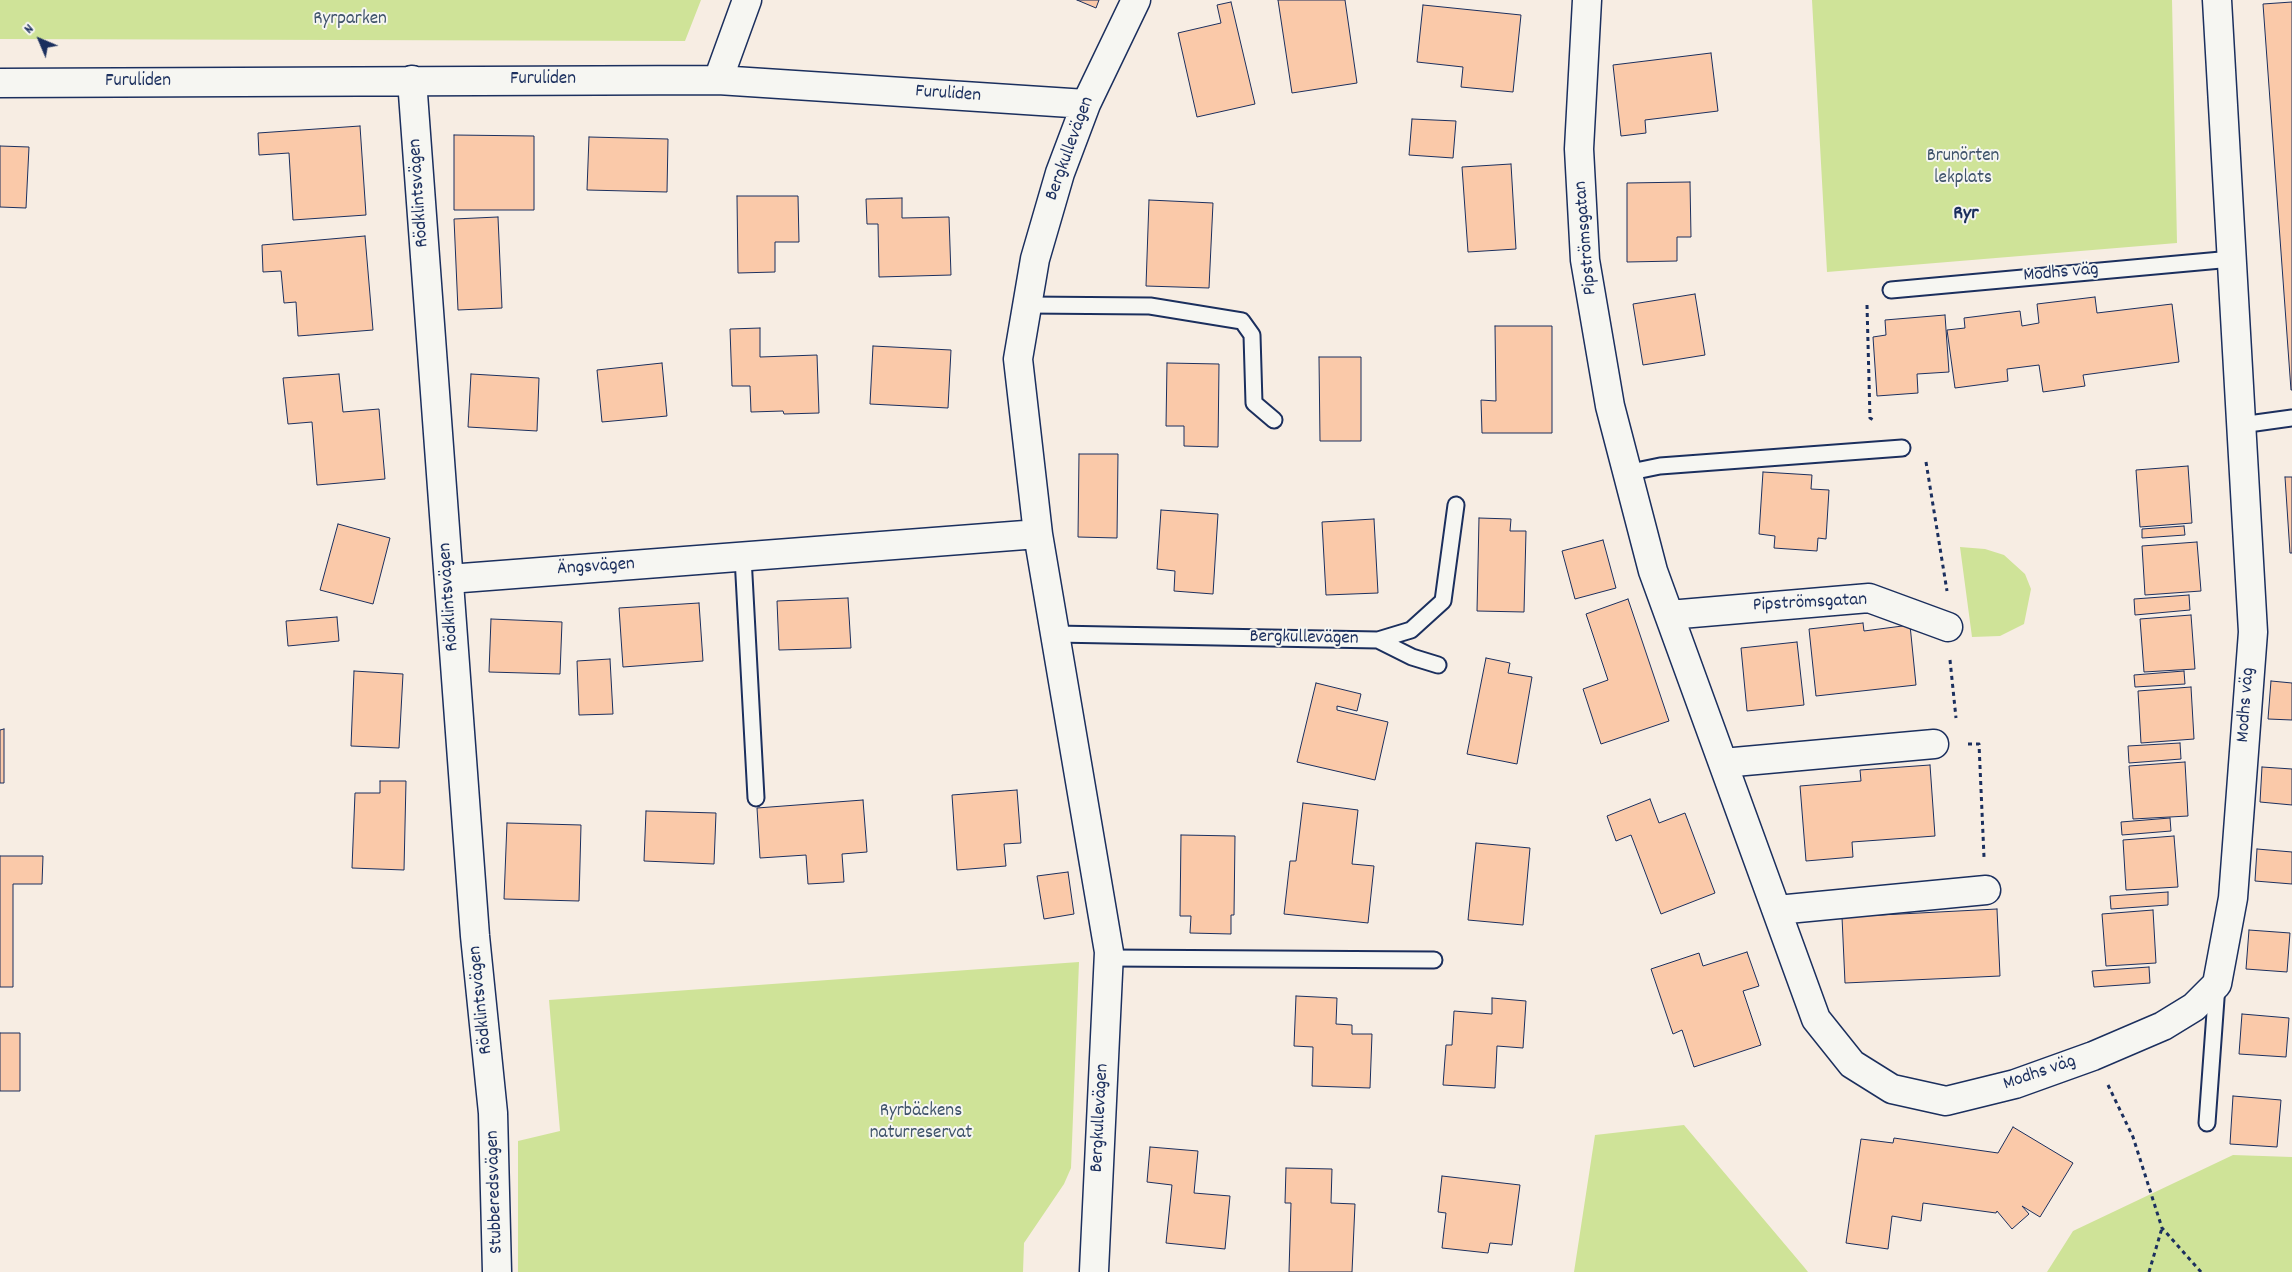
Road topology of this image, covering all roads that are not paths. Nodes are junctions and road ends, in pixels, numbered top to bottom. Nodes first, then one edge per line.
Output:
1 (747, 0) edge
2 (1136, 0) edge
3 (1587, 0) edge
4 (2217, 0) edge
5 (412, 80) junction
6 (718, 80) junction
7 (0, 83) edge
8 (1086, 104) junction
9 (2232, 259) junction
10 (1891, 290) dead end
11 (1027, 305) junction
12 (2292, 418) edge
13 (1274, 420) dead end
14 (2241, 425) junction
15 (1902, 448) dead end
16 (1626, 473) junction
17 (1456, 505) dead end
18 (1038, 534) junction
19 (744, 556) junction
20 (449, 579) junction
21 (1669, 615) junction
22 (1948, 627) dead end
23 (1055, 634) junction
24 (1378, 640) junction
25 (1438, 665) dead end
26 (1934, 744) dead end
27 (1722, 763) junction
28 (756, 798) dead end
29 (1986, 890) dead end
30 (1776, 910) junction
31 (1109, 958) junction
32 (1434, 960) dead end
33 (2217, 984) junction
34 (1852, 1064) joint
35 (493, 1113) joint
36 (2207, 1123) dead end
37 (497, 1272) edge
38 (1098, 1272) edge

1 - 6 street
2 - 8 street, Bergkullevägen
3 - 16 street, Pipströmsgatan
4 - 9 street, Modhs väg
5 - 6 street, Furuliden
5 - 7 street, Furuliden
5 - 20 street, Rödklintsvägen
6 - 8 street, Furuliden
8 - 11 street, Bergkullevägen
9 - 10 lane, Modhs väg
9 - 14 street, Modhs väg
11 - 13 lane
11 - 18 street, Bergkullevägen
12 - 14 lane
14 - 33 street, Modhs väg
15 - 16 lane
16 - 21 street, Pipströmsgatan
17 - 24 lane, Bergkullevägen
18 - 19 street, Ängsvägen
18 - 23 street, Bergkullevägen
19 - 20 street, Ängsvägen
19 - 28 lane
20 - 35 street, Rödklintsvägen
21 - 22 street, Pipströmsgatan
21 - 27 street, Pipströmsgatan
23 - 24 lane, Bergkullevägen
23 - 31 street, Bergkullevägen
24 - 25 lane
26 - 27 street
27 - 30 street, Pipströmsgatan
29 - 30 street
30 - 34 street, Pipströmsgatan
31 - 32 lane
31 - 38 street, Bergkullevägen
33 - 34 street, Modhs väg
33 - 36 lane, Modhs väg
35 - 37 street, Stubberedsvägen

